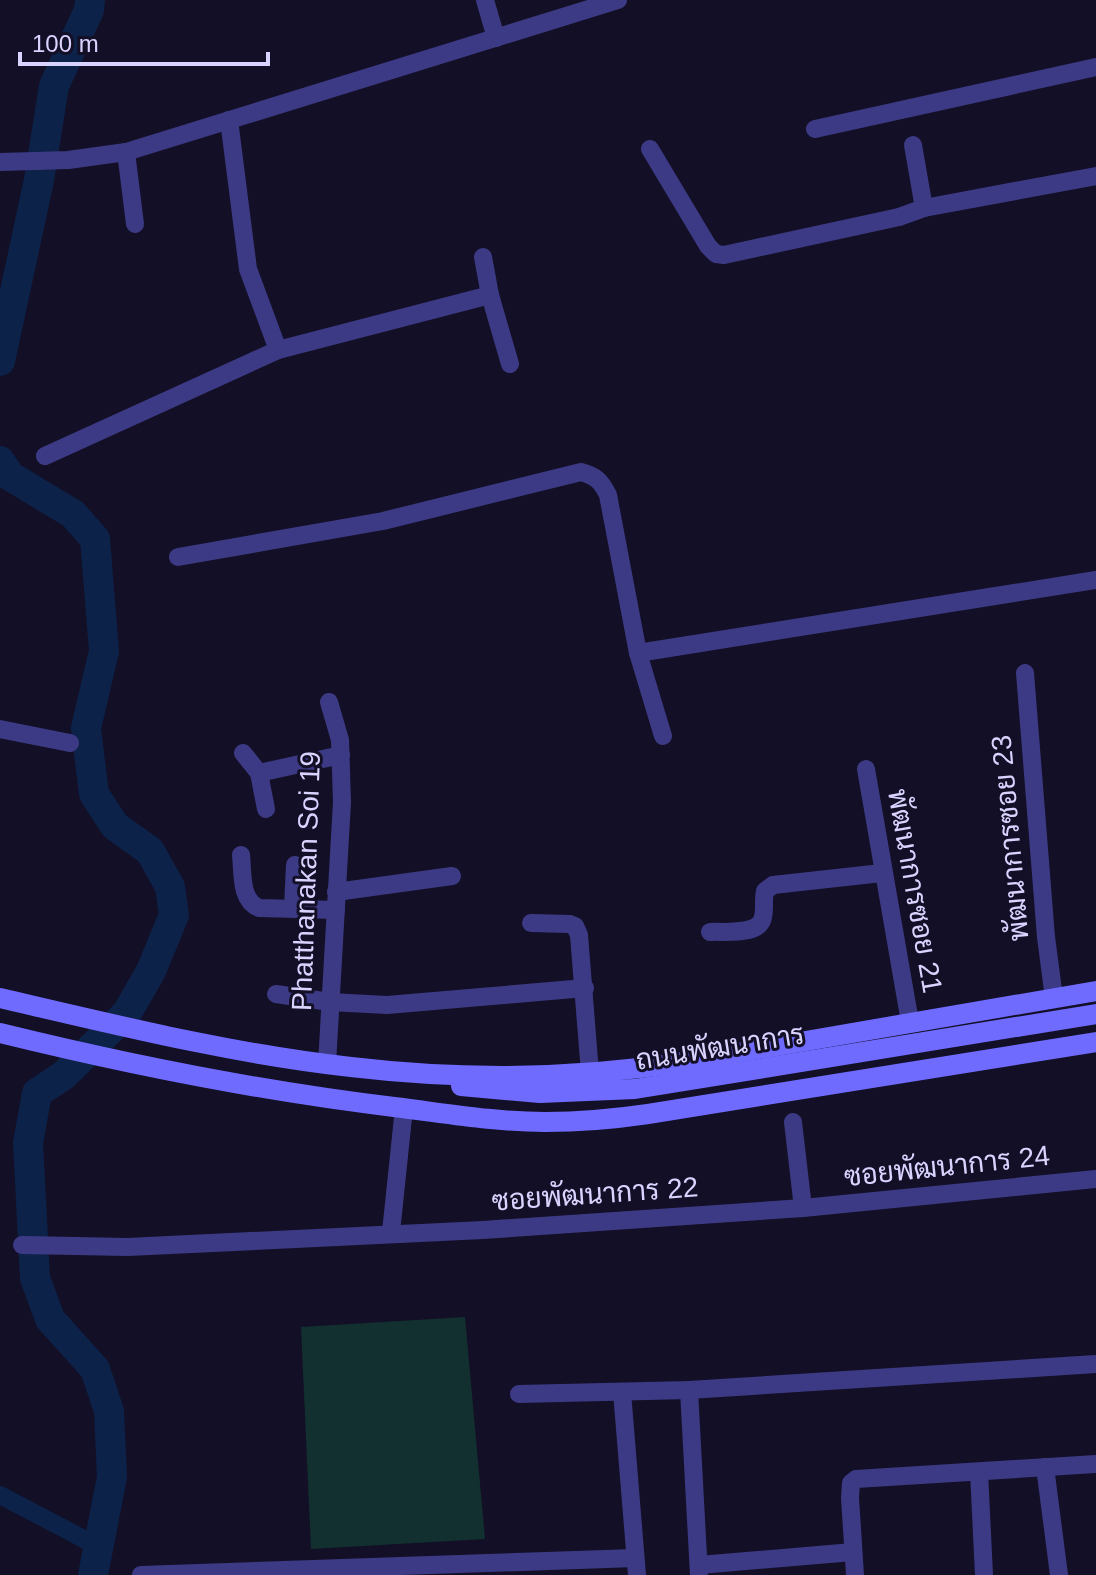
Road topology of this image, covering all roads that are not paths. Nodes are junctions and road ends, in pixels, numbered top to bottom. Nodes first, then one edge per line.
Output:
1 (485, 0) edge
2 (618, 0) edge
3 (496, 38) junction
4 (1096, 67) edge
5 (229, 120) junction
6 (815, 129) dead end
7 (913, 145) dead end
8 (650, 149) dead end
9 (126, 152) junction
10 (9, 162) edge
11 (1096, 176) edge
12 (924, 208) junction
13 (135, 224) dead end
14 (483, 257) dead end
15 (490, 295) junction
16 (278, 350) junction
17 (510, 364) dead end
18 (45, 456) dead end
19 (178, 557) dead end
20 (1096, 580) edge
21 (638, 653) junction
22 (1025, 673) dead end
23 (329, 702) dead end
24 (0, 729) edge
25 (663, 736) dead end
26 (70, 743) dead end
27 (243, 753) dead end
28 (341, 755) junction
29 (866, 769) dead end
30 (259, 773) junction
31 (266, 809) dead end
32 (241, 855) dead end
33 (295, 865) dead end
34 (882, 873) junction
35 (452, 876) dead end
36 (336, 901) junction
37 (293, 908) junction
38 (531, 923) dead end
39 (710, 932) dead end
40 (585, 988) junction
41 (1096, 991) edge
42 (276, 994) dead end
43 (0, 998) edge
44 (1054, 998) junction
45 (330, 1002) junction
46 (1096, 1014) edge
47 (910, 1022) junction
48 (1096, 1025) edge
49 (0, 1033) edge
50 (1096, 1042) edge
51 (327, 1064) junction
52 (351, 1067) junction
53 (590, 1073) junction
54 (412, 1109) junction
55 (793, 1122) dead end
56 (1096, 1179) edge
57 (803, 1208) junction
58 (391, 1232) junction
59 (24, 1245) dead end
60 (1096, 1364) edge
61 (689, 1390) junction
62 (622, 1392) junction
63 (519, 1394) dead end
64 (1096, 1464) edge
65 (1045, 1467) junction
66 (979, 1472) junction
67 (853, 1552) junction
68 (636, 1566) edge
69 (699, 1570) edge
70 (385, 1571) edge
71 (141, 1575) edge
72 (855, 1575) edge
73 (984, 1575) edge
74 (1059, 1575) edge

1 - 3 street
2 - 3 street
3 - 5 street
4 - 6 street
5 - 9 street
5 - 16 street
7 - 12 street
8 - 12 street
9 - 10 street
9 - 13 street
11 - 12 street
14 - 15 street
15 - 16 street
15 - 17 street
16 - 18 street
19 - 21 street
20 - 21 street
21 - 25 street
22 - 44 street, พัฒนาการซอย 23
23 - 28 street, Phatthanakan Soi 19
24 - 26 street
27 - 30 street
28 - 30 street
28 - 36 street, Phatthanakan Soi 19
29 - 34 street, พัฒนาการซอย 21
30 - 31 street
32 - 37 street
33 - 37 street
34 - 39 street
34 - 47 street, พัฒนาการซอย 21
35 - 36 street
36 - 37 street
36 - 45 street, Phatthanakan Soi 19
38 - 40 street
40 - 45 street
40 - 53 street
41 - 44 main road, ถนนพัฒนาการ
42 - 45 street
43 - 51 main road, ถนนพัฒนาการ
44 - 47 main road, ถนนพัฒนาการ
45 - 51 street, Phatthanakan Soi 19
46 - 52 main road, ถนนพัฒนาการ
47 - 53 main road, ถนนพัฒนาการ
48 - 54 main road, ถนนพัฒนาการ
49 - 54 main road, ถนนพัฒนาการ
50 - 54 main road, ถนนพัฒนาการ
51 - 52 main road, ถนนพัฒนาการ
52 - 53 main road, ถนนพัฒนาการ
54 - 58 street
55 - 57 street
56 - 57 street, ซอยพัฒนาการ 24
57 - 58 street, ซอยพัฒนาการ 22
58 - 59 street, ซอยพัฒนาการ 22
60 - 61 street
61 - 62 street
61 - 69 street
62 - 63 street
62 - 68 street
64 - 65 street
65 - 66 street
65 - 74 street
66 - 67 street
66 - 73 street
67 - 69 street
67 - 72 street
68 - 70 street
70 - 71 street

